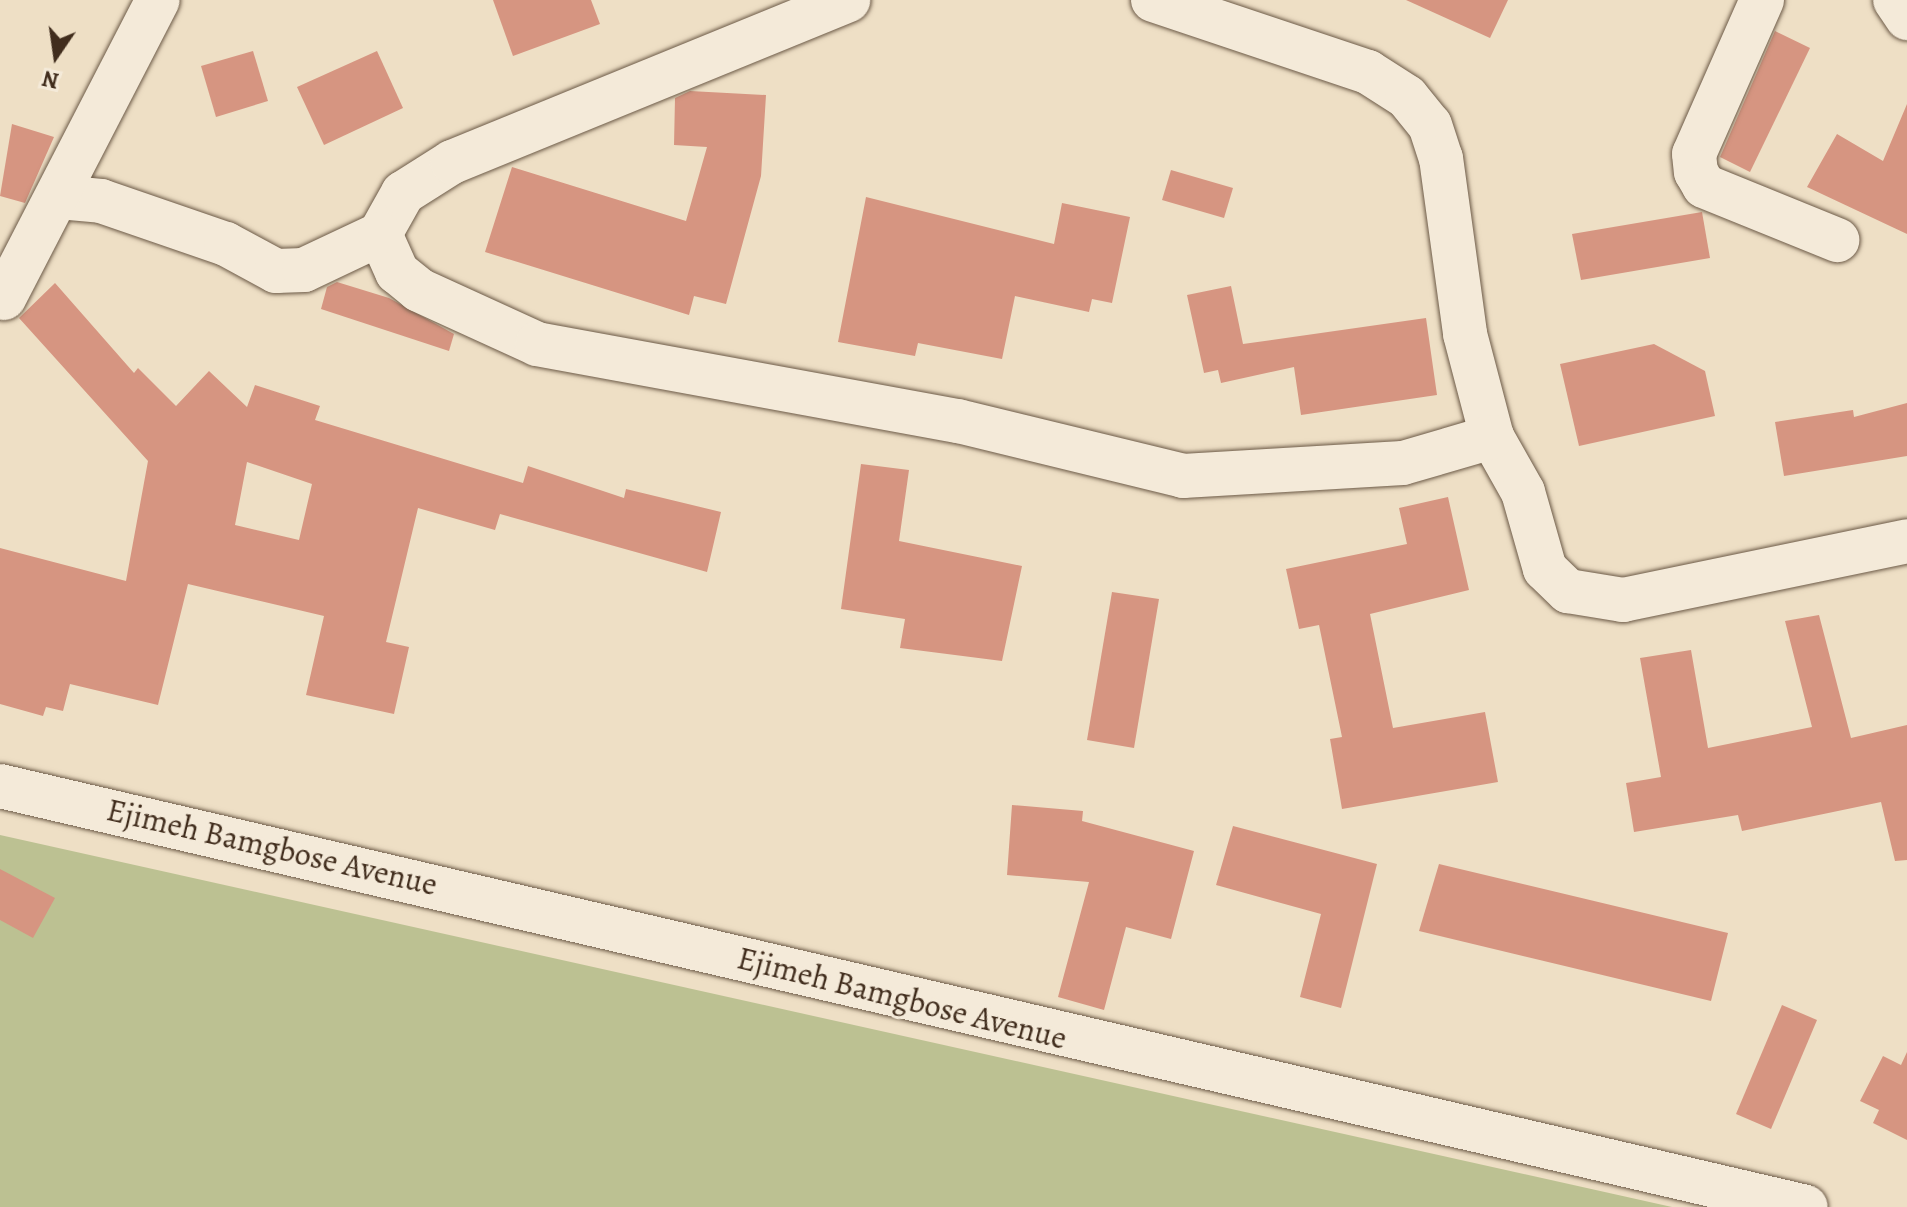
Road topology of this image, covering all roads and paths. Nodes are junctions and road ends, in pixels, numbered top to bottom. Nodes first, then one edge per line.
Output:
1 (158, 0) edge
2 (848, 0) edge
3 (1153, 0) edge
4 (1762, 0) edge
5 (1895, 0) edge
6 (1907, 18) edge
7 (59, 197) junction
8 (380, 234) junction
9 (1837, 240) dead end
10 (4, 298) dead end
11 (1492, 437) junction
12 (1907, 541) edge
13 (0, 786) edge
14 (1806, 1207) edge

1 - 7 street
2 - 8 street
3 - 11 street
4 - 9 street
5 - 6 street
7 - 8 street
7 - 10 street
8 - 11 street
11 - 12 street
13 - 14 street, Ejimeh Bamgbose Avenue

